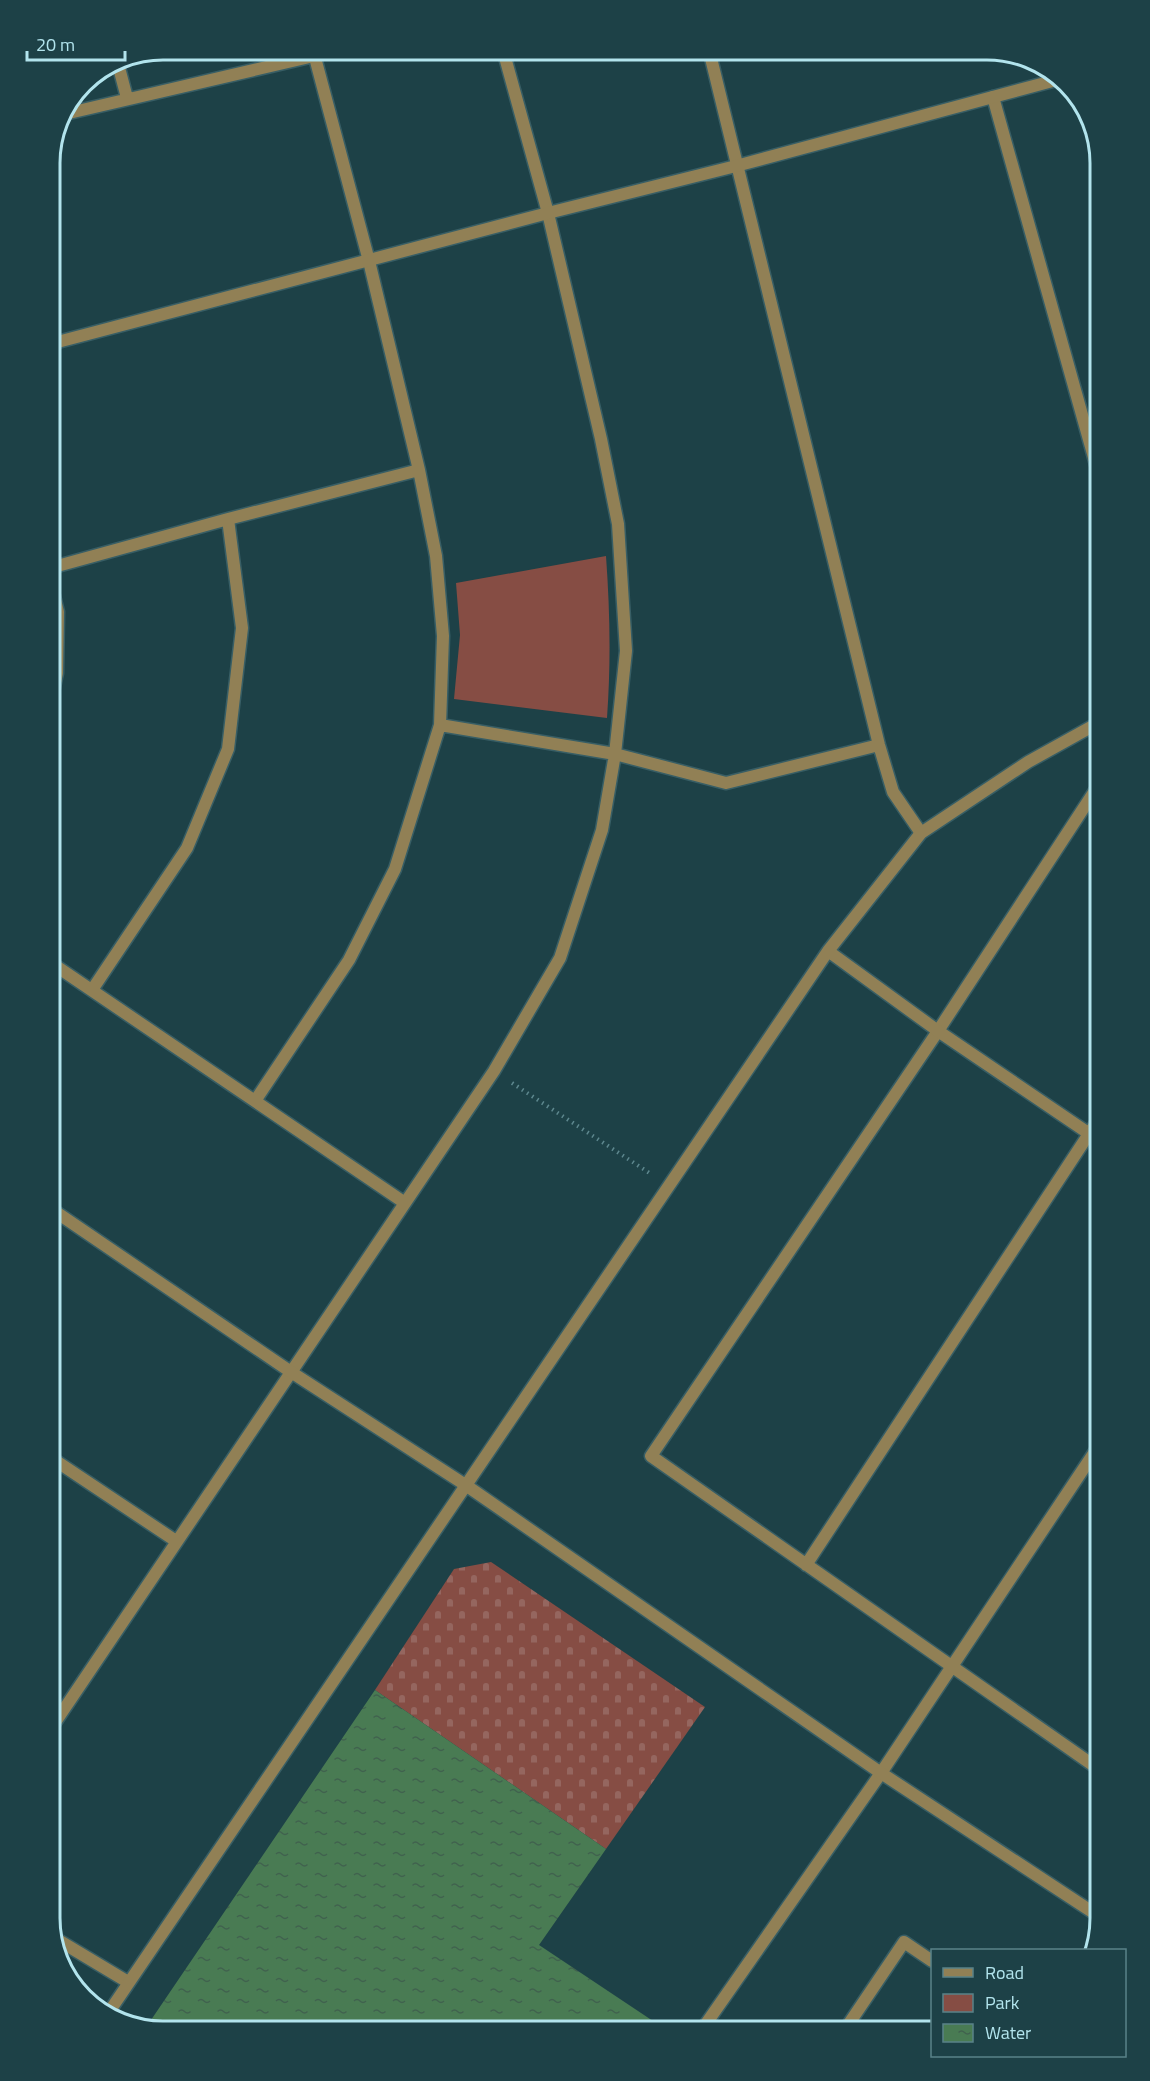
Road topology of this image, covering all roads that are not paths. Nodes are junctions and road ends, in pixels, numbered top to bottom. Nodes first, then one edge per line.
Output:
1 (285, 60) edge
2 (316, 60) edge
3 (506, 60) edge
4 (711, 60) edge
5 (120, 70) edge
6 (1051, 82) edge
7 (993, 97) junction
8 (127, 98) junction
9 (74, 112) edge
10 (736, 166) junction
11 (548, 213) junction
12 (369, 261) junction
13 (60, 341) edge
14 (1090, 439) edge
15 (418, 470) junction
16 (228, 519) junction
17 (60, 565) edge
18 (440, 725) junction
19 (1090, 728) edge
20 (879, 745) junction
21 (615, 754) junction
22 (1090, 800) edge
23 (921, 833) junction
24 (828, 951) junction
25 (60, 969) edge
26 (92, 990) junction
27 (938, 1031) junction
28 (255, 1101) junction
29 (1089, 1133) joint
30 (405, 1203) junction
31 (60, 1215) edge
32 (291, 1372) junction
33 (1090, 1460) edge
34 (60, 1463) edge
35 (467, 1486) junction
36 (176, 1541) junction
37 (806, 1565) junction
38 (952, 1666) junction
39 (60, 1715) edge
40 (1090, 1762) edge
41 (881, 1773) junction
42 (1090, 1910) edge
43 (64, 1944) edge
44 (931, 1960) edge
45 (128, 1983) junction
46 (112, 2007) edge
47 (708, 2021) edge
48 (851, 2021) edge

1 - 8 street
2 - 12 street
3 - 11 street
4 - 10 street
5 - 8 street
6 - 7 street
7 - 10 street
7 - 14 street
8 - 9 street
10 - 11 street
10 - 20 street
11 - 12 street
11 - 21 street
12 - 13 street
12 - 15 street
15 - 16 street
15 - 18 street
16 - 17 street
16 - 26 street
18 - 21 street
18 - 28 street
19 - 23 street
20 - 21 street
20 - 23 street
21 - 30 street
22 - 27 street
23 - 24 street
24 - 27 street
24 - 35 street
25 - 26 street
26 - 28 street
27 - 29 street
27 - 37 street
28 - 30 street
29 - 37 street
30 - 32 street
31 - 32 street
32 - 35 street
32 - 36 street
33 - 38 street
34 - 36 street
35 - 41 street
35 - 45 street
36 - 39 street
37 - 38 street
38 - 40 street
38 - 41 street
41 - 42 street
41 - 47 street
43 - 45 street
44 - 48 street
45 - 46 street

